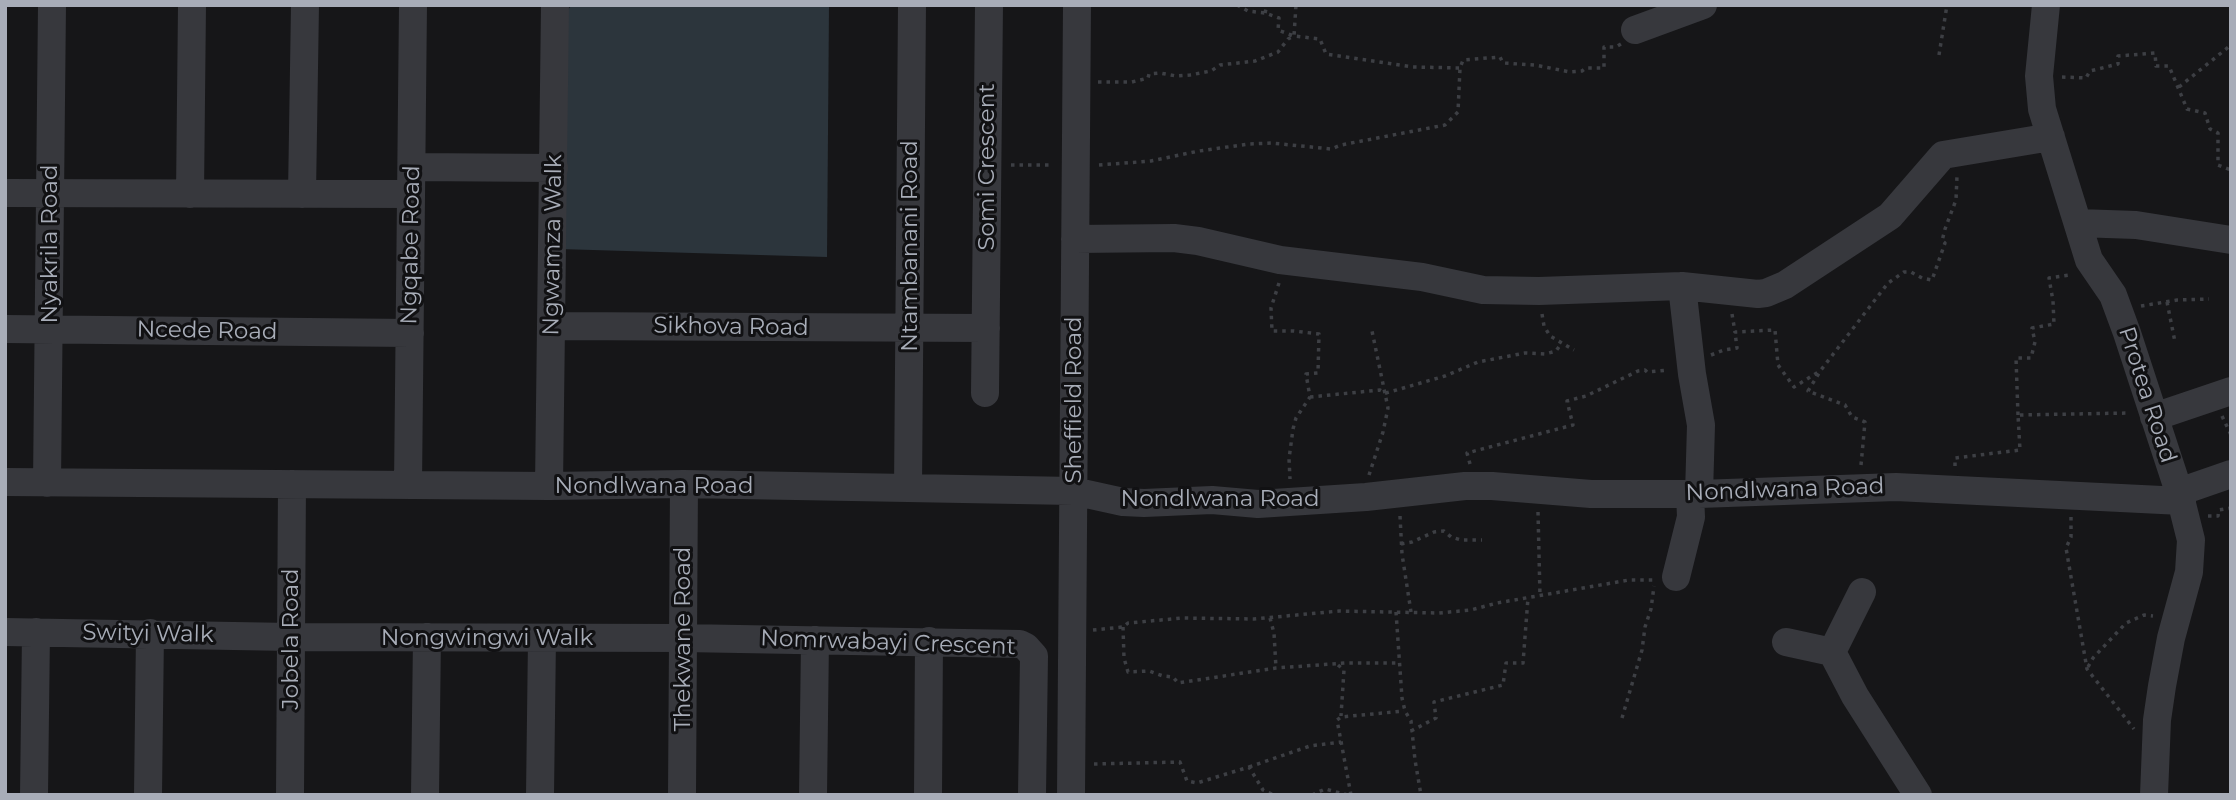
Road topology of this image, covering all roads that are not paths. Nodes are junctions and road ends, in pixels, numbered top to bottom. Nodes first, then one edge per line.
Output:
1 (52, 5) edge
2 (192, 5) edge
3 (305, 5) edge
4 (413, 5) edge
5 (555, 5) edge
6 (912, 5) edge
7 (989, 5) edge
8 (1077, 5) edge
9 (1703, 5) edge
10 (2046, 5) edge
11 (1635, 30) road end
12 (2051, 136) junction
13 (554, 168) junction
14 (411, 181) junction
15 (5, 193) edge
16 (50, 193) junction
17 (190, 194) junction
18 (302, 194) junction
19 (2078, 223) junction
20 (1075, 239) junction
21 (2231, 240) edge
22 (1682, 286) junction
23 (552, 326) junction
24 (986, 328) junction
25 (5, 329) edge
26 (49, 329) junction
27 (909, 329) junction
28 (410, 333) junction
29 (2231, 391) edge
30 (985, 393) dead end
31 (2153, 412) junction
32 (2231, 474) edge
33 (5, 482) edge
34 (47, 483) junction
35 (292, 484) junction
36 (684, 484) junction
37 (408, 485) junction
38 (549, 486) junction
39 (908, 488) junction
40 (1073, 491) junction
41 (1694, 494) junction
42 (2180, 496) junction
43 (1665, 578) road end
44 (1862, 592) dead end
45 (5, 632) edge
46 (36, 632) junction
47 (150, 633) junction
48 (291, 636) junction
49 (427, 637) junction
50 (541, 638) junction
51 (683, 638) junction
52 (815, 640) junction
53 (929, 641) junction
54 (1786, 642) dead end
55 (1832, 652) junction
56 (2155, 771) edge
57 (34, 795) edge
58 (148, 795) edge
59 (290, 795) edge
60 (425, 795) edge
61 (540, 795) edge
62 (682, 795) edge
63 (813, 795) edge
64 (928, 795) edge
65 (1032, 795) edge
66 (1071, 795) edge
67 (1918, 795) edge
68 (2172, 795) edge

1 - 16 street, Nyakrila Road
2 - 17 street
3 - 18 street
4 - 14 street, Ngqabe Road
5 - 13 street, Ngwamza Walk
6 - 27 street, Ntambanani Road
7 - 24 street, Somi Crescent
8 - 20 street, Sheffield Road
9 - 11 street
10 - 12 street, Protea Road
12 - 19 street, Protea Road
12 - 22 street
13 - 14 street
13 - 23 street, Ngwamza Walk
14 - 18 street
14 - 28 street, Ngqabe Road
15 - 16 street
16 - 17 street
16 - 26 street, Nyakrila Road
17 - 18 street
19 - 21 street
19 - 31 street, Protea Road
20 - 22 street
20 - 40 street, Sheffield Road
22 - 41 street
23 - 27 street, Sikhova Road
23 - 38 street, Ngwamza Walk
24 - 27 street
24 - 30 street, Somi Crescent
25 - 26 street, Ncede Road
26 - 28 street, Ncede Road
26 - 34 street, Nyakrila Road
27 - 39 street, Ntambanani Road
28 - 37 street, Ngqabe Road
29 - 31 street
31 - 42 street, Protea Road
32 - 42 street
33 - 34 street, Nondlwana Road
34 - 35 street, Nondlwana Road
35 - 37 street, Nondlwana Road
35 - 48 street, Jobela Road
36 - 38 street, Nondlwana Road
36 - 39 street, Nondlwana Road
36 - 51 street, Thekwane Road
37 - 38 street, Nondlwana Road
39 - 40 street, Nondlwana Road
40 - 41 street, Nondlwana Road
40 - 66 street, Sheffield Road
41 - 42 street, Nondlwana Road
41 - 43 street
42 - 56 street, Protea Road
44 - 55 street
45 - 46 street, Swityi Walk
46 - 47 street, Swityi Walk
46 - 57 street
47 - 48 street, Swityi Walk
47 - 58 street
48 - 49 street, Nongwingwi Walk
48 - 59 street, Jobela Road
49 - 50 street, Nongwingwi Walk
49 - 60 street
50 - 51 street, Nongwingwi Walk
50 - 61 street
51 - 52 street, Nomrwabayi Crescent
51 - 62 street, Thekwane Road
52 - 53 street, Nomrwabayi Crescent
52 - 63 street
53 - 64 street
53 - 65 street, Nomrwabayi Crescent
54 - 55 street
55 - 67 street
56 - 68 street

